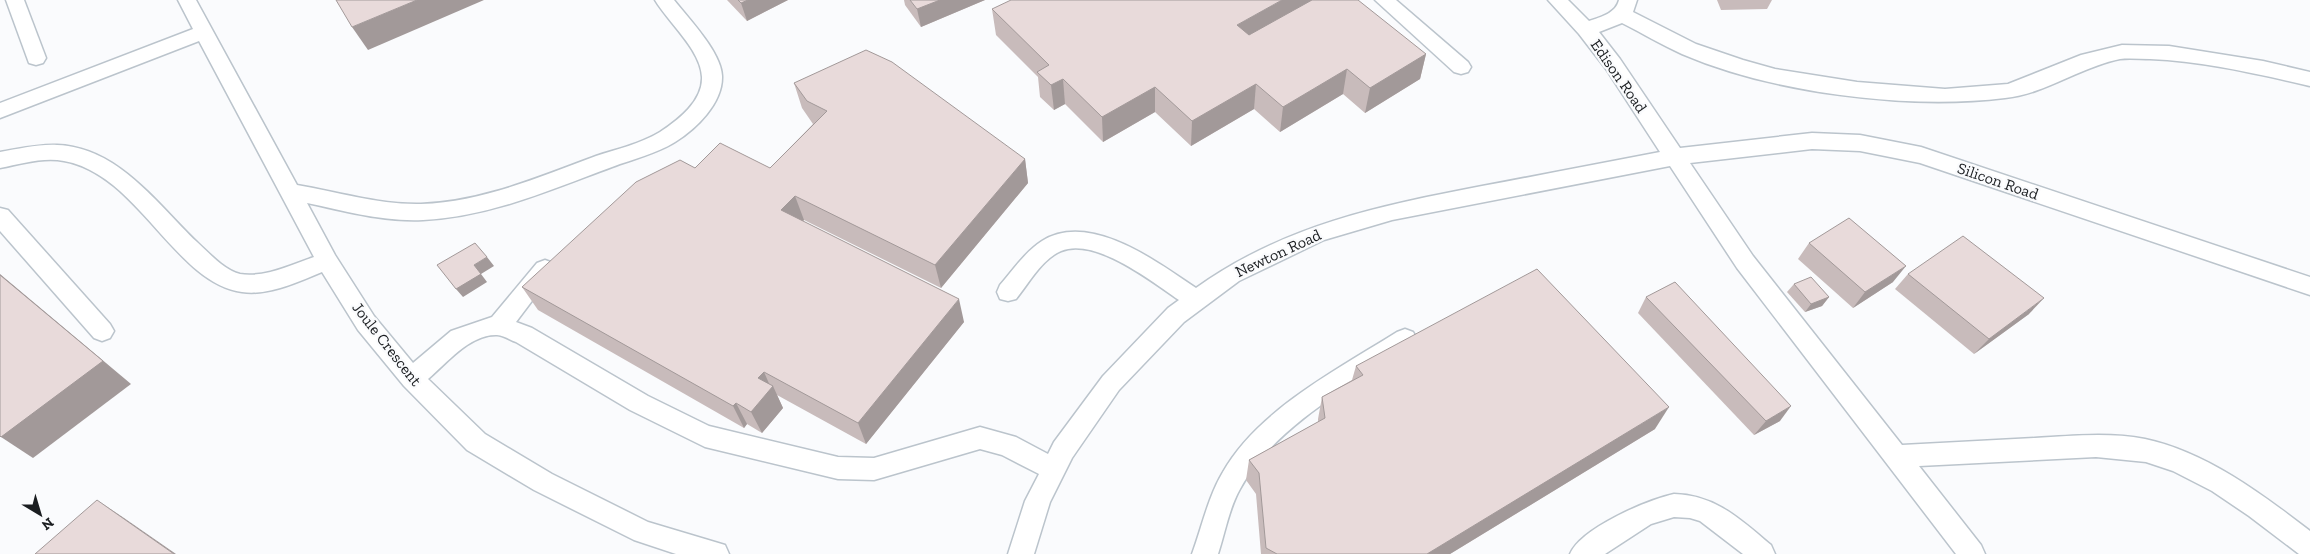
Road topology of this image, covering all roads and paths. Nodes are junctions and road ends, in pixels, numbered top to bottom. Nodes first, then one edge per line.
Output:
1 (15, 0) edge
2 (187, 0) edge
3 (664, 0) edge
4 (1384, 0) edge
5 (1557, 0) edge
6 (1625, 7) edge
7 (1586, 29) junction
8 (204, 32) junction
9 (36, 58) dead end
10 (1461, 67) dead end
11 (2310, 78) edge
12 (0, 111) edge
13 (1674, 157) junction
14 (2, 163) edge
15 (290, 192) junction
16 (0, 216) edge
17 (559, 256) edge
18 (327, 261) junction
19 (2310, 286) edge
20 (1008, 292) dead end
21 (1197, 300) junction
22 (500, 325) junction
23 (102, 330) dead end
24 (1405, 339) edge
25 (412, 379) junction
26 (1897, 456) junction
27 (1054, 469) junction
28 (2310, 547) edge
29 (716, 554) edge
30 (1021, 554) edge
31 (1205, 554) edge
32 (1583, 554) edge
33 (1762, 554) edge
34 (1972, 554) edge

1 - 9 lane
2 - 8 lane, Joule Crescent
3 - 15 lane
4 - 10 lane
5 - 7 lane, Edison Road
6 - 7 lane
6 - 11 lane
7 - 13 lane, Edison Road
8 - 12 lane
8 - 15 lane, Joule Crescent
13 - 19 lane, Silicon Road
13 - 21 lane, Newton Road
13 - 26 lane, Edison Road
14 - 18 lane
15 - 18 lane, Joule Crescent
16 - 23 lane
17 - 22 lane
18 - 25 lane, Joule Crescent
20 - 21 lane
21 - 27 lane, Newton Road
22 - 25 lane
22 - 27 lane
24 - 31 lane
25 - 29 lane, Joule Crescent
26 - 28 lane
26 - 34 lane, Edison Road
27 - 30 lane, Newton Road
32 - 33 lane

